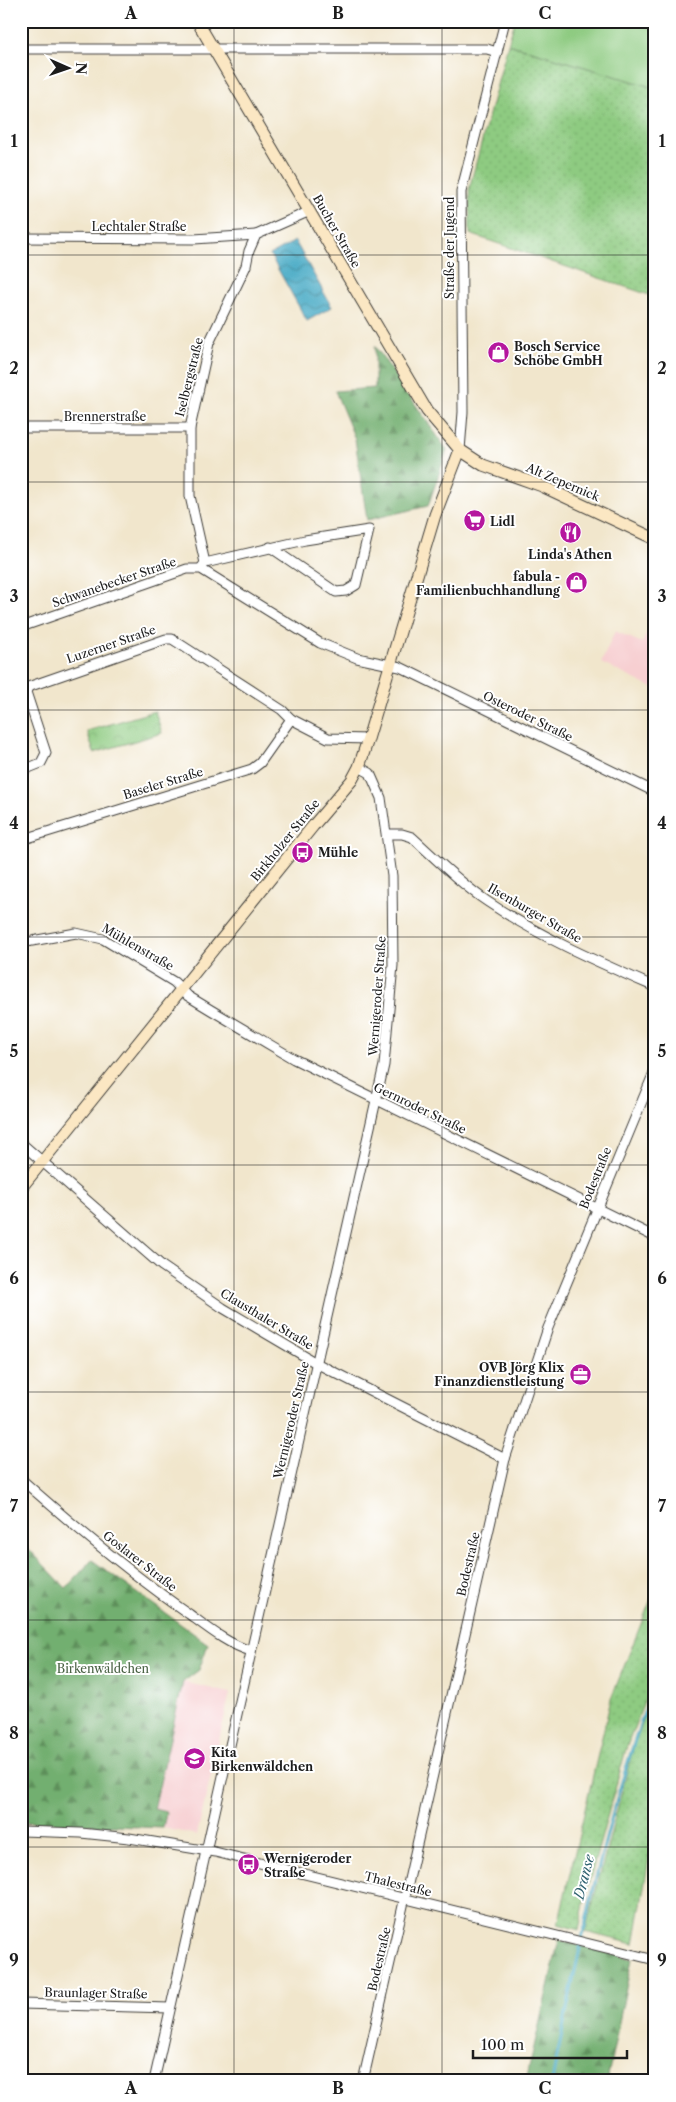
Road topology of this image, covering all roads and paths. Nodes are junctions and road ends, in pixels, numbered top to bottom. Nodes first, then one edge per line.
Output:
1 (196, 21) edge
2 (505, 21) edge
3 (21, 49) edge
4 (213, 49) junction
5 (497, 52) junction
6 (310, 211) junction
7 (256, 235) junction
8 (21, 238) edge
9 (21, 428) edge
10 (190, 428) junction
11 (460, 450) junction
12 (655, 539) edge
13 (270, 547) junction
14 (203, 566) junction
15 (21, 627) edge
16 (390, 664) junction
17 (291, 719) junction
18 (368, 740) junction
19 (359, 767) junction
20 (21, 771) edge
21 (655, 792) edge
22 (388, 834) junction
23 (22, 837) edge
24 (21, 942) edge
25 (655, 987) edge
26 (181, 989) junction
27 (655, 1070) edge
28 (376, 1100) junction
29 (21, 1143) edge
30 (43, 1161) junction
31 (21, 1188) edge
32 (596, 1208) junction
33 (655, 1237) edge
34 (316, 1363) junction
35 (505, 1459) junction
36 (21, 1479) edge
37 (252, 1651) junction
38 (21, 1831) edge
39 (206, 1851) junction
40 (406, 1899) junction
41 (655, 1960) edge
42 (21, 2004) edge
43 (170, 2008) junction
44 (154, 2081) edge
45 (363, 2081) edge

1 - 4 street, Bucher Straße
2 - 5 street, Straße der Jugend
3 - 4 street
4 - 5 street
4 - 6 street, Bucher Straße
5 - 11 street, Straße der Jugend
6 - 7 street
6 - 11 street, Bucher Straße
7 - 8 street, Lechtaler Straße
7 - 10 street, Iselbergstraße
9 - 10 street, Brennerstraße
10 - 14 street, Iselbergstraße
11 - 12 street, Alt Zepernick
11 - 16 street, Birkholzer Straße
13 - 13 street, Schwanebecker Straße
13 - 14 street, Schwanebecker Straße
14 - 15 street, Schwanebecker Straße
14 - 16 street, Osteroder Straße
16 - 18 street, Birkholzer Straße
16 - 21 street, Osteroder Straße
17 - 18 street, Luzerner Straße
17 - 20 street, Luzerner Straße
17 - 23 street, Baseler Straße
18 - 19 street, Birkholzer Straße
19 - 22 street, Wernigeroder Straße
19 - 26 street, Birkholzer Straße
22 - 25 street, Ilsenburger Straße
22 - 28 street, Wernigeroder Straße
24 - 26 street, Mühlenstraße
26 - 28 street, Gernroder Straße
26 - 30 street, Birkholzer Straße
27 - 32 street, Bodestraße
28 - 32 street, Gernroder Straße
28 - 34 street, Wernigeroder Straße
29 - 30 street, Clausthaler Straße
30 - 31 street, Birkholzer Straße
30 - 34 street, Clausthaler Straße
32 - 33 street, Gernroder Straße
32 - 35 street, Bodestraße
34 - 35 street, Clausthaler Straße
34 - 37 street, Wernigeroder Straße
35 - 40 street, Bodestraße
36 - 37 street, Goslarer Straße
37 - 39 street, Wernigeroder Straße
38 - 39 street, Thalestraße
39 - 40 street, Thalestraße
39 - 43 street, Wernigeroder Straße
40 - 41 street, Thalestraße
40 - 45 street, Bodestraße
42 - 43 street, Braunlager Straße
43 - 44 street, Wernigeroder Straße

